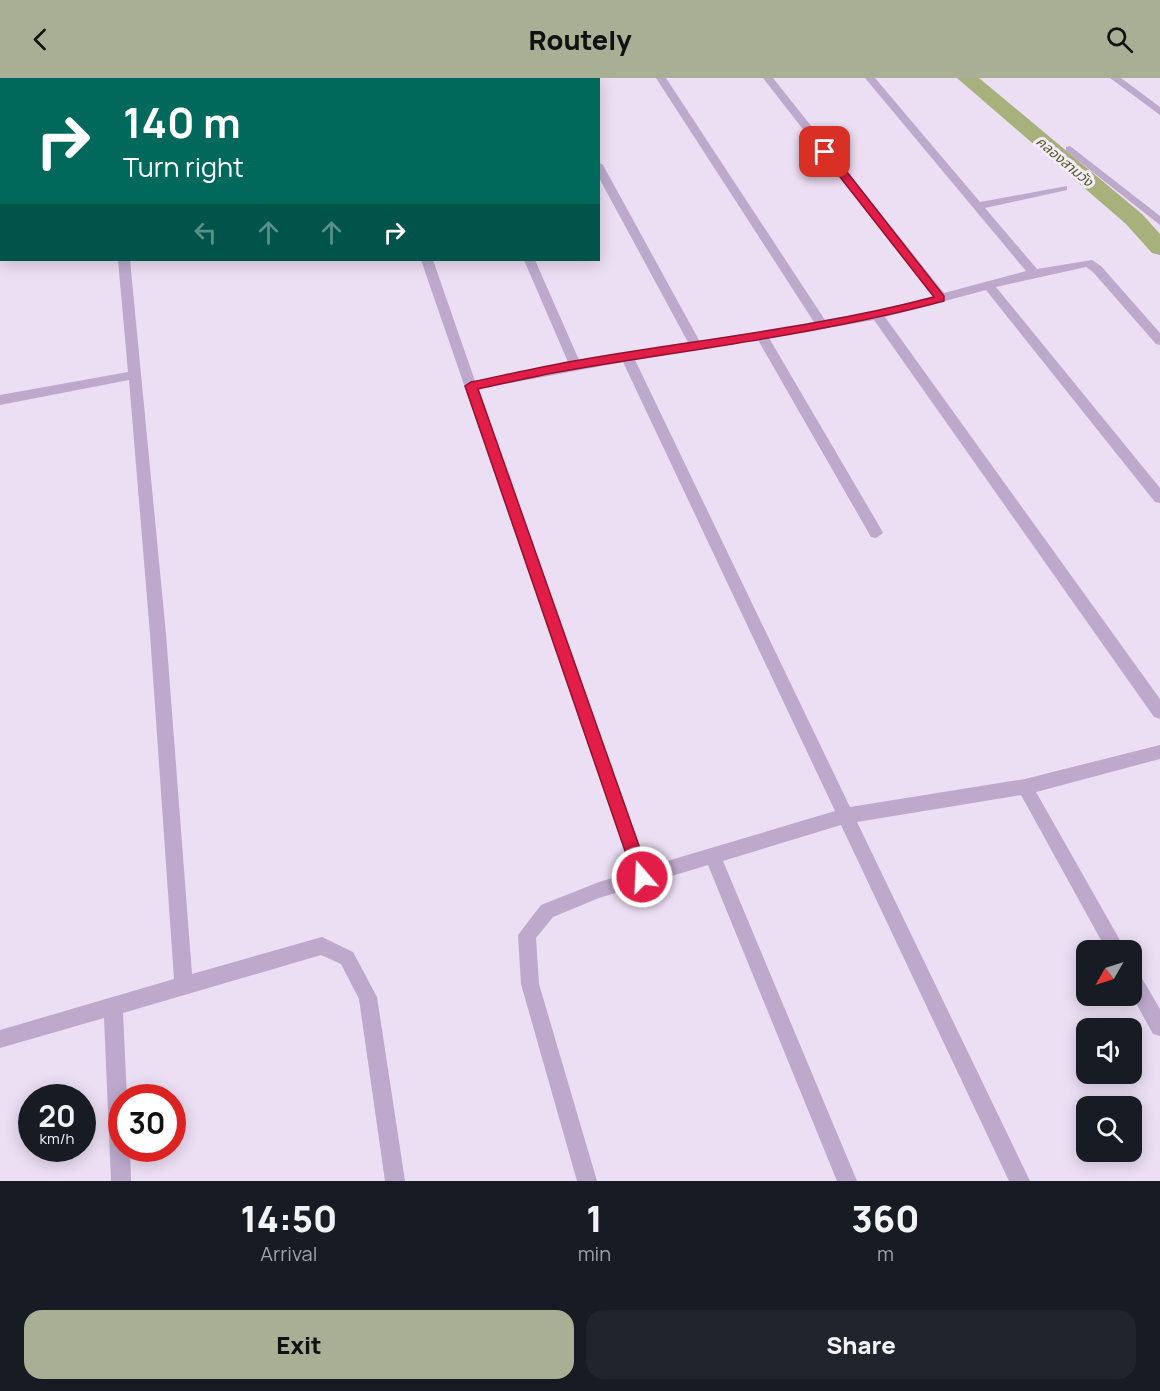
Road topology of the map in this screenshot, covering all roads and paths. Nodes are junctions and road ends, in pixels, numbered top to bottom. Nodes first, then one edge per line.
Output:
1 (661, 78) edge
2 (768, 78) edge
3 (870, 78) edge
4 (1115, 78) edge
5 (1160, 111) edge
6 (1070, 149) dead end
7 (600, 169) edge
8 (1063, 188) dead end
9 (978, 206) junction
10 (1160, 222) edge
11 (124, 261) edge
12 (428, 261) edge
13 (529, 261) edge
14 (1034, 273) junction
15 (989, 286) junction
16 (941, 298) junction
17 (877, 315) junction
18 (822, 325) junction
19 (761, 335) junction
20 (1160, 340) edge
21 (697, 347) junction
22 (627, 357) junction
23 (575, 365) junction
24 (133, 375) junction
25 (471, 386) junction
26 (0, 400) edge
27 (1160, 498) edge
28 (876, 533) dead end
29 (1160, 712) edge
30 (1160, 752) edge
31 (1025, 787) junction
32 (844, 816) junction
33 (713, 856) junction
34 (642, 877) junction
35 (1111, 940) edge
36 (183, 986) junction
37 (1142, 995) edge
38 (113, 1006) junction
39 (1160, 1027) edge
40 (0, 1039) edge
41 (121, 1181) edge
42 (395, 1181) edge
43 (587, 1181) edge
44 (847, 1181) edge
45 (1020, 1181) edge

1 - 18 street
2 - 16 street
3 - 9 street
4 - 5 street
6 - 10 street
7 - 21 street
8 - 9 street
9 - 14 street
11 - 24 street
12 - 25 street
13 - 23 street
14 - 15 street
14 - 20 street
15 - 16 street
15 - 27 street
16 - 17 street
17 - 18 street
17 - 29 street
18 - 19 street
19 - 21 street
19 - 28 street
21 - 22 street
22 - 23 street
22 - 32 street
23 - 25 street
24 - 26 street
24 - 36 street
25 - 34 street
30 - 31 street
31 - 32 street
31 - 35 street
32 - 33 street
32 - 45 street
33 - 34 street
33 - 44 street
34 - 43 street
36 - 38 street
36 - 42 street
37 - 39 street
38 - 40 street
38 - 41 street

